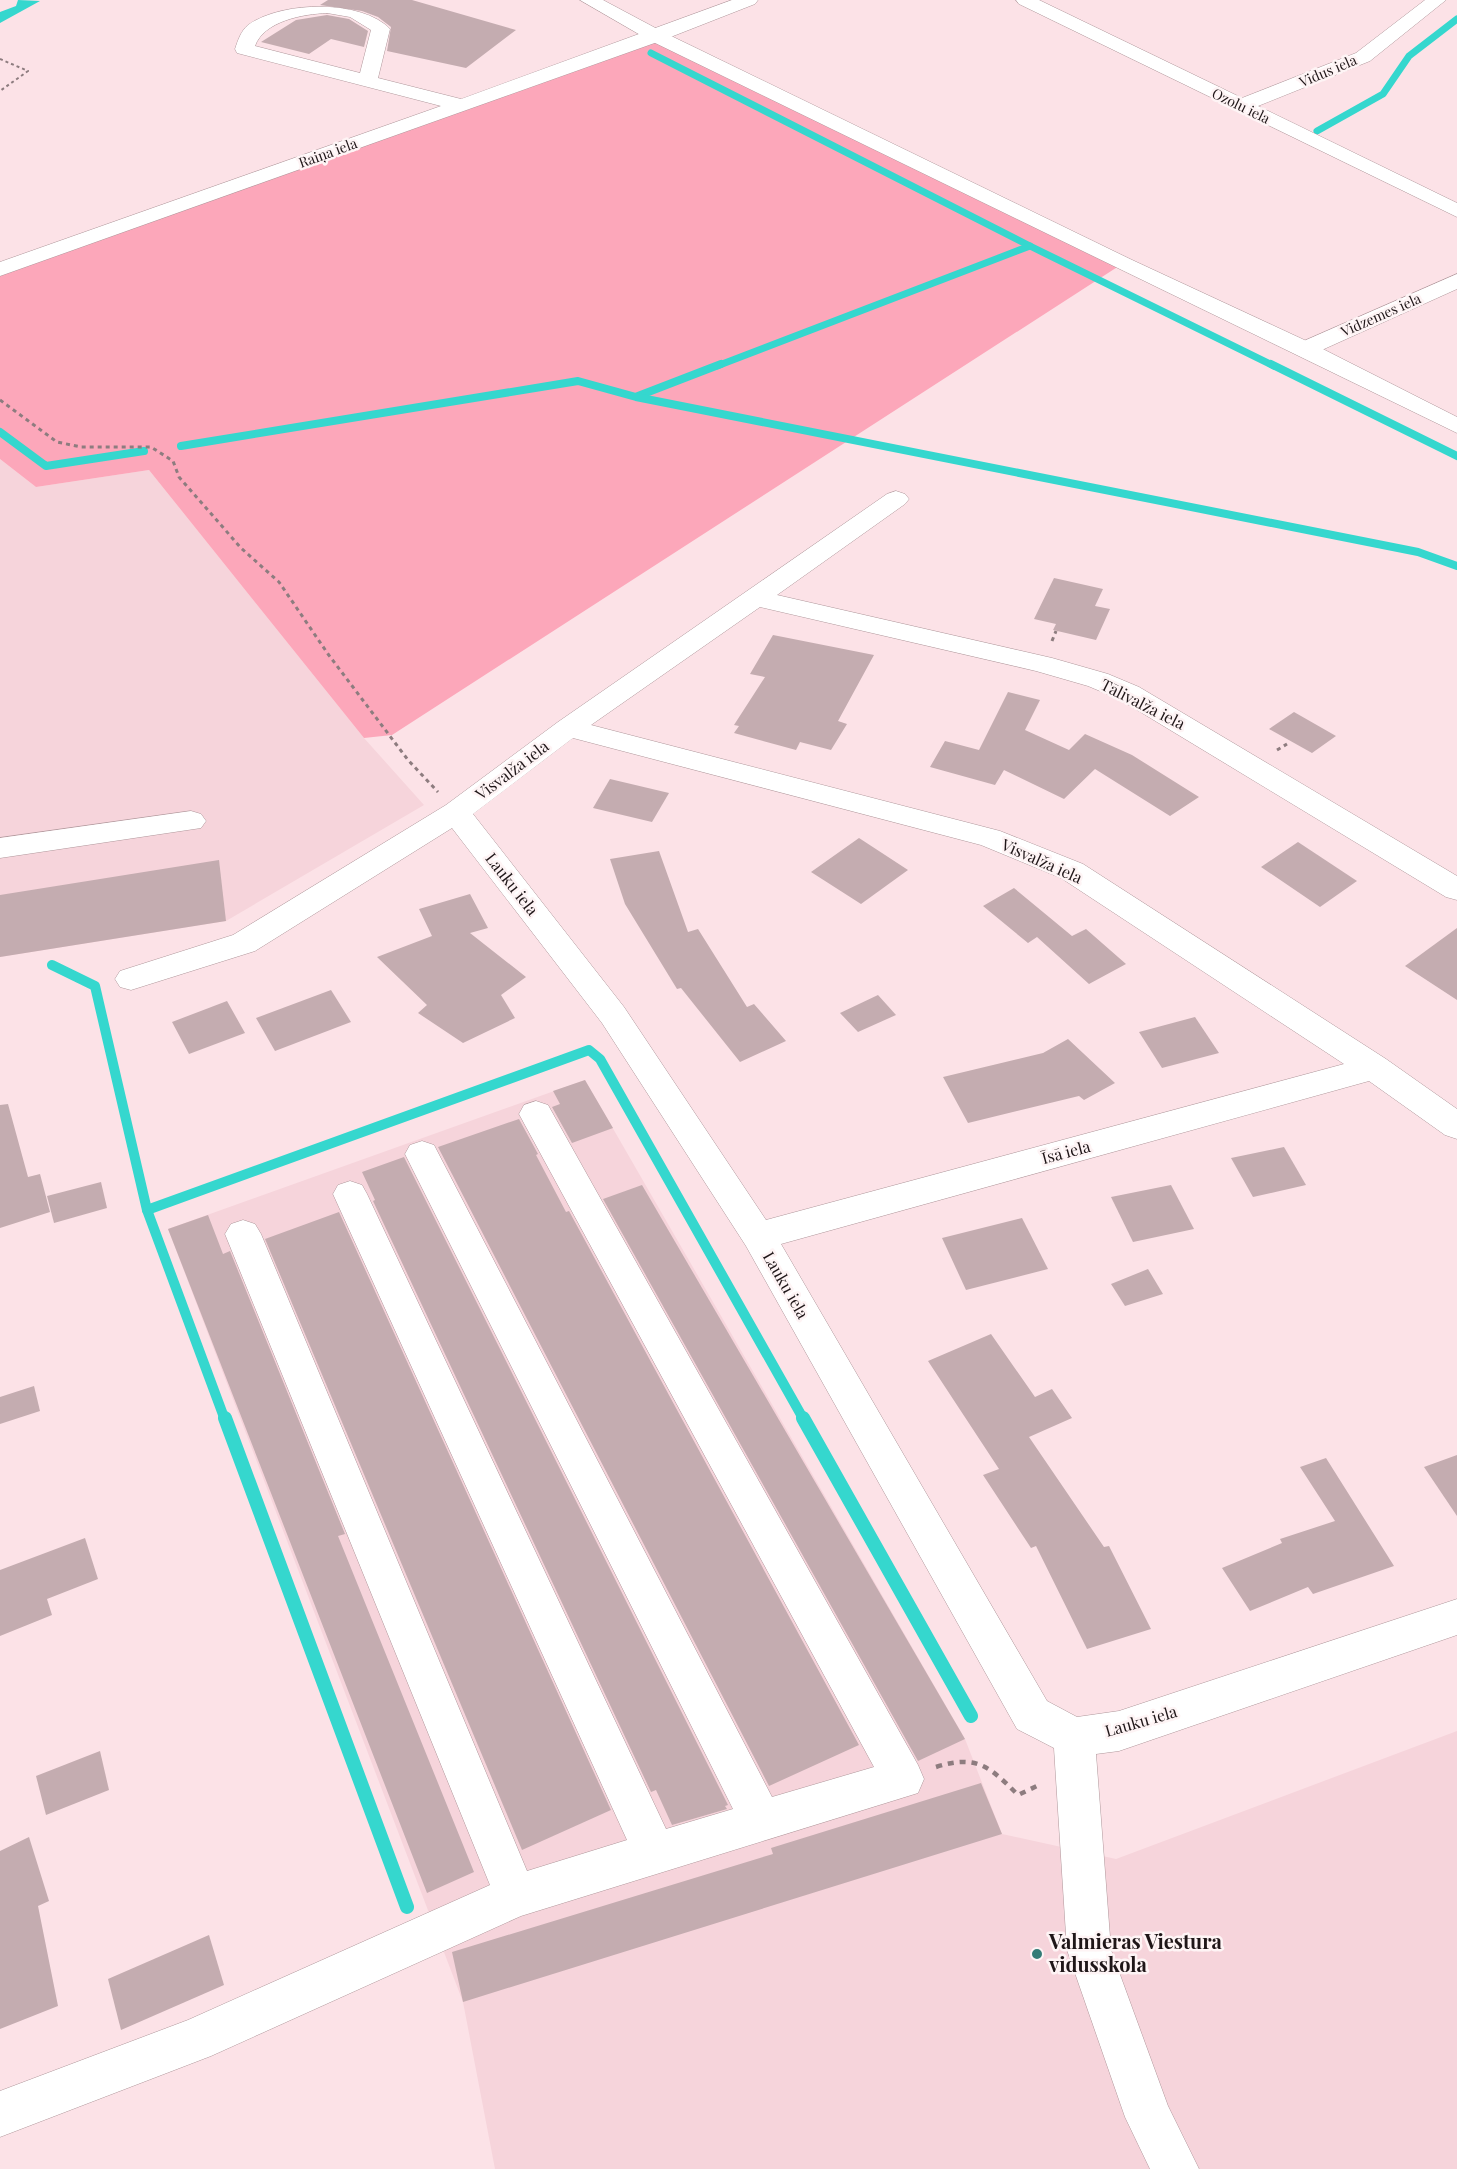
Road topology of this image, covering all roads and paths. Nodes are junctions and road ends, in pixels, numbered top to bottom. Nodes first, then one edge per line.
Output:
1 (589, 0) edge
2 (749, 0) edge
3 (1025, 0) edge
4 (1437, 0) edge
5 (656, 36) junction
6 (0, 59) edge
7 (368, 80) junction
8 (0, 91) edge
9 (462, 105) junction
10 (1240, 106) junction
11 (1457, 211) edge
12 (0, 270) edge
13 (1457, 281) edge
14 (1305, 349) junction
15 (0, 400) edge
16 (1457, 426) edge
17 (896, 499) dead end
18 (757, 598) junction
19 (568, 728) junction
20 (456, 812) junction
21 (191, 821) dead end
22 (0, 848) edge
23 (1457, 890) edge
24 (130, 979) dead end
25 (1374, 1068) junction
26 (536, 1114) dead end
27 (1457, 1126) edge
28 (422, 1154) dead end
29 (350, 1194) dead end
30 (243, 1234) dead end
31 (758, 1236) junction
32 (1457, 1617) edge
33 (1074, 1737) junction
34 (903, 1779) junction
35 (762, 1822) junction
36 (655, 1853) junction
37 (516, 1896) junction
38 (0, 2114) edge
39 (1175, 2169) edge

1 - 5 main road
2 - 5 main road, Raiņa iela
3 - 10 main road, Ozolu iela
4 - 10 main road, Vidus iela
5 - 9 main road, Raiņa iela
5 - 14 main road
6 - 8 path
7 - 7 main road
7 - 9 main road
9 - 12 main road, Raiņa iela
10 - 11 main road, Ozolu iela
13 - 14 main road, Vidzemes iela
14 - 16 main road
15 - 20 path
17 - 18 main road
18 - 19 main road, Visvalža iela
18 - 23 main road, Tālivalža iela
19 - 20 main road, Visvalža iela
19 - 25 main road, Visvalža iela
20 - 24 main road
20 - 31 main road, Lauku iela
21 - 22 main road
25 - 27 main road, Visvalža iela
25 - 31 main road, Īsā iela
26 - 34 main road
28 - 35 main road
29 - 36 main road
30 - 37 main road
31 - 33 main road, Lauku iela
32 - 33 main road, Lauku iela
33 - 34 path
33 - 39 main road
34 - 35 main road
35 - 36 main road
36 - 37 main road
37 - 38 main road

